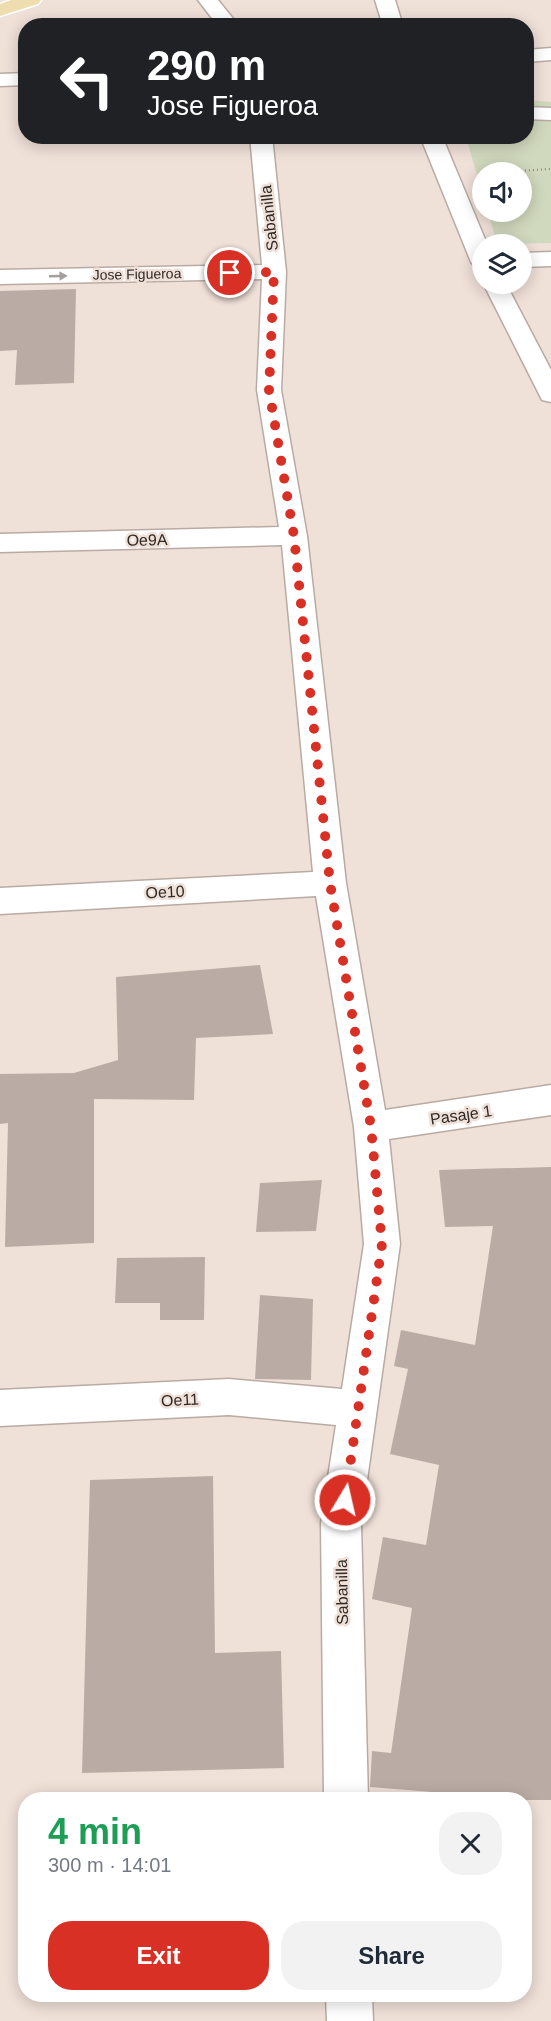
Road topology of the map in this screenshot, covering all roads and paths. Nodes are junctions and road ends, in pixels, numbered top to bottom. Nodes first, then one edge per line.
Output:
1 (31, 0) edge
2 (208, 0) edge
3 (385, 0) edge
4 (0, 10) edge
5 (223, 18) edge
6 (391, 18) edge
7 (551, 54) edge
8 (534, 55) edge
9 (18, 79) edge
10 (0, 80) edge
11 (534, 113) edge
12 (551, 114) edge
13 (262, 144) edge
14 (434, 144) edge
15 (551, 169) edge
16 (532, 170) edge
17 (472, 235) edge
18 (551, 259) edge
19 (532, 260) edge
20 (274, 272) junction
21 (0, 278) edge
22 (499, 294) edge
23 (551, 394) edge
24 (294, 536) junction
25 (0, 543) edge
26 (330, 883) junction
27 (0, 901) edge
28 (551, 1100) edge
29 (371, 1127) junction
30 (0, 1408) edge
31 (359, 1409) junction
32 (346, 1792) edge
33 (350, 2002) edge
34 (350, 2021) edge

1 - 4 main road
2 - 5 street
3 - 6 street
7 - 8 street
9 - 10 street
11 - 12 street
13 - 20 street, Sabanilla
14 - 17 street
15 - 16 path
18 - 19 street
21 -> 20 street, Jose Figueroa
20 - 24 street, Sabanilla
22 - 23 street
24 - 25 street, Oe9A
24 - 26 street, Sabanilla
26 - 27 street, Oe10
26 - 29 street, Sabanilla
28 - 29 street, Pasaje 1
29 - 31 street, Sabanilla
30 - 31 street, Oe11
31 - 32 street, Sabanilla
33 - 34 street

